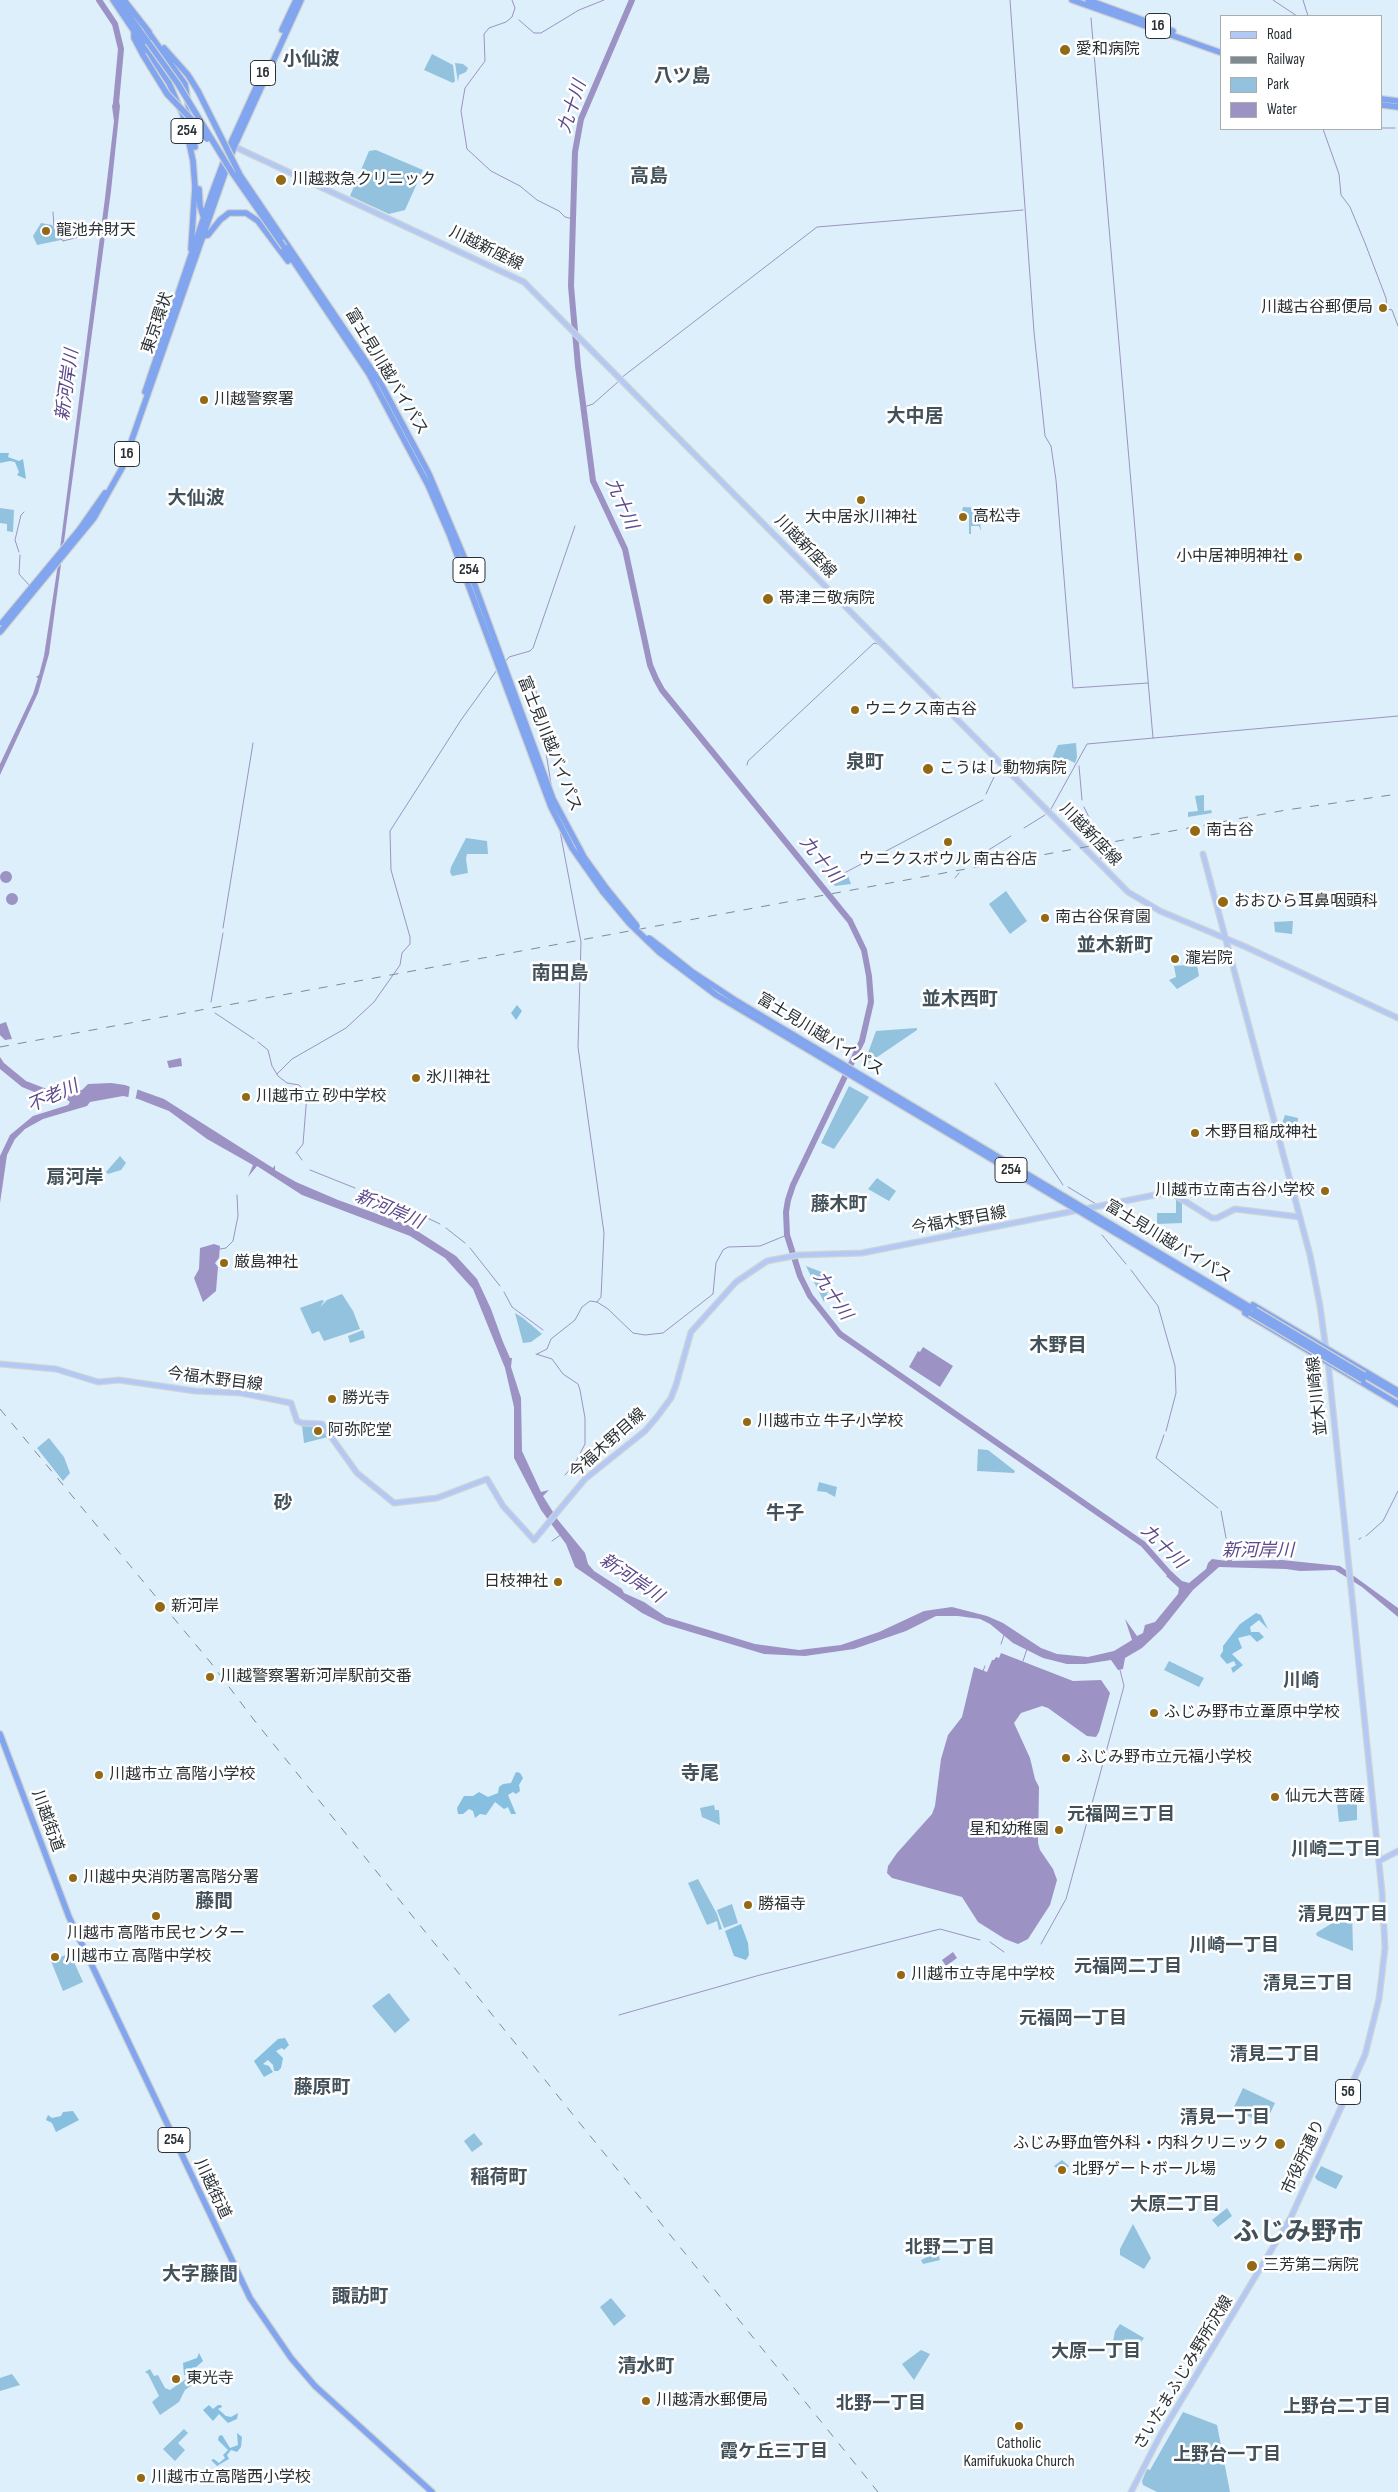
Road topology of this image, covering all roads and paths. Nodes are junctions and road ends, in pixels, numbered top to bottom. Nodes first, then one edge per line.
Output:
1 (113, 0) edge
2 (118, 0) edge
3 (124, 0) edge
4 (296, 0) edge
5 (301, 0) edge
6 (1072, 0) edge
7 (1088, 0) edge
8 (126, 18) junction
9 (147, 30) junction
10 (134, 32) junction
11 (148, 42) junction
12 (1220, 48) edge
13 (1220, 52) edge
14 (1383, 99) edge
15 (1398, 101) edge
16 (1383, 105) edge
17 (1398, 107) edge
18 (232, 146) junction
19 (231, 170) junction
20 (205, 221) junction
21 (203, 236) junction
22 (189, 260) junction
23 (305, 279) junction
24 (0, 626) edge
25 (0, 632) edge
26 (1203, 854) dead end
27 (605, 891) junction
28 (1226, 938) junction
29 (1398, 1018) edge
30 (856, 1075) junction
31 (1086, 1209) junction
32 (1078, 1211) junction
33 (1300, 1217) junction
34 (1164, 1256) junction
35 (1168, 1264) junction
36 (1253, 1311) junction
37 (1326, 1349) junction
38 (1328, 1363) junction
39 (0, 1364) edge
40 (1364, 1377) junction
41 (1398, 1391) edge
42 (1398, 1395) edge
43 (1398, 1400) edge
44 (1398, 1404) edge
45 (0, 1734) edge
46 (1398, 1851) edge
47 (1379, 1861) junction
48 (1258, 2275) joint
49 (432, 2492) edge
50 (1131, 2492) edge

1 - 8 highway, 254
2 - 11 highway
3 - 9 highway, 富士見川越バイパス / 254
4 - 18 highway, 東京環状 / 16
5 - 18 highway, 東京環状 / 16
6 - 13 highway, 16
7 - 12 highway, 16
8 - 10 highway, 254
8 - 11 highway, 富士見川越バイパス / 254
9 - 20 highway, 254
9 - 27 highway, 富士見川越バイパス / 254, bridge
10 - 19 highway, 254, bridge
10 - 22 highway, 254
11 - 19 highway, 富士見川越バイパス / 254, bridge
14 - 15 highway
16 - 17 highway
18 - 20 highway, 東京環状 / 16
18 - 28 main road, 川越新座線
19 - 23 highway, 富士見川越バイパス / 254, bridge
20 - 21 highway, 東京環状 / 16
20 - 22 highway, 東京環状 / 16
21 - 23 highway
21 - 25 highway, 東京環状 / 16
22 - 24 highway, 東京環状 / 16
23 - 27 highway, 富士見川越バイパス / 254
26 - 28 main road, 並木川崎線
27 - 30 highway, 富士見川越バイパス / 254, bridge
28 - 29 main road, 川越新座線
28 - 33 main road, 並木川崎線
30 - 31 highway, 富士見川越バイパス / 254
30 - 32 highway, 富士見川越バイパス / 254
31 - 32 main road, 今福木野目線
31 - 33 main road, 今福木野目線
31 - 34 highway, 富士見川越バイパス / 254
32 - 35 highway, 富士見川越バイパス / 254
32 - 39 main road, 今福木野目線
33 - 37 main road, 並木川崎線
34 - 36 highway, 富士見川越バイパス / 254
34 - 37 highway, 254
35 - 36 highway, 富士見川越バイパス / 254
35 - 38 highway, 254
36 - 40 highway, 富士見川越バイパス / 254, bridge
37 - 38 main road, 並木川崎線
37 - 41 highway, 254
38 - 44 highway, 254
38 - 47 main road, 並木川崎線
40 - 42 highway, 富士見川越バイパス / 254
40 - 43 highway, 富士見川越バイパス / 254
45 - 49 highway, 川越街道 / 254
46 - 47 main road
47 - 48 main road, 市役所通り / 56
48 - 50 main road, さいたまふじみ野所沢線 / 56

